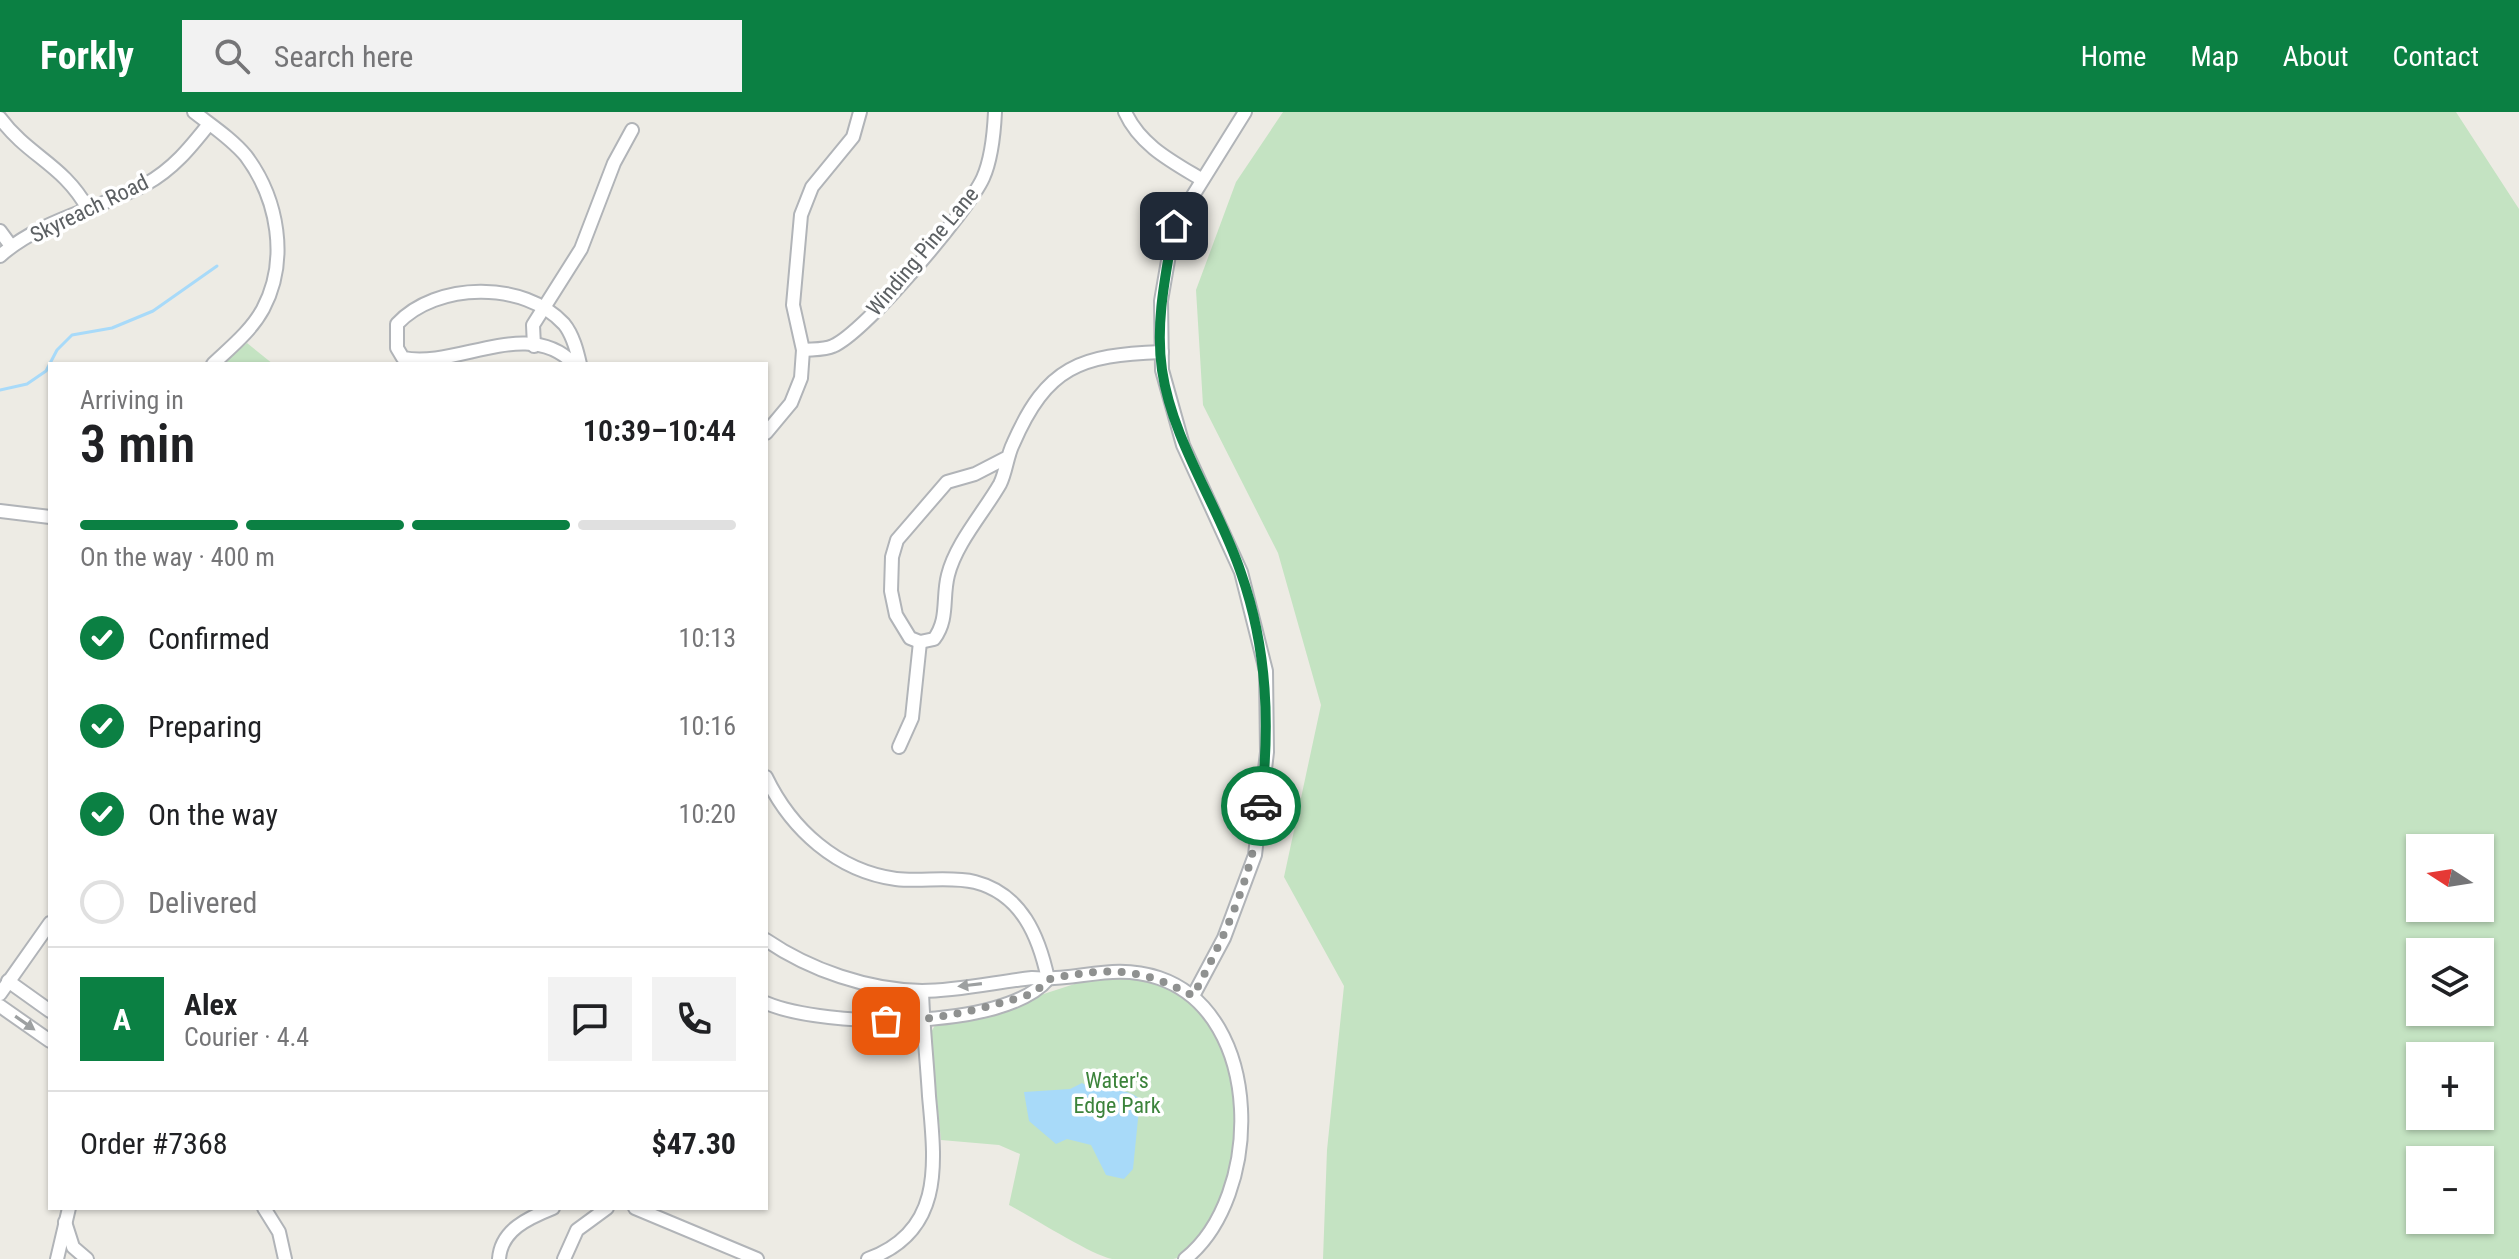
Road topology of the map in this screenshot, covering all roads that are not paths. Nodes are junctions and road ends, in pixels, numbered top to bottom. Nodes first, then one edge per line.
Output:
1 (194, 112) edge
2 (860, 112) edge
3 (995, 112) edge
4 (1125, 112) edge
5 (1245, 112) edge
6 (0, 118) edge
7 (209, 124) junction
8 (632, 130) dead end
9 (1201, 179) junction
10 (88, 209) junction
11 (0, 231) edge
12 (11, 246) junction
13 (0, 256) edge
14 (546, 309) junction
15 (534, 346) junction
16 (803, 350) junction
17 (1162, 352) junction
18 (215, 362) edge
19 (421, 362) edge
20 (429, 362) edge
21 (573, 362) edge
22 (576, 362) edge
23 (768, 431) edge
24 (1006, 458) junction
25 (0, 511) edge
26 (48, 517) edge
27 (920, 642) junction
28 (899, 747) dead end
29 (768, 780) edge
30 (48, 926) edge
31 (768, 941) edge
32 (1048, 979) junction
33 (8, 981) junction
34 (922, 991) junction
35 (0, 994) edge
36 (1193, 996) junction
37 (768, 1004) edge
38 (0, 1006) edge
39 (48, 1010) edge
40 (923, 1021) junction
41 (48, 1040) edge
42 (68, 1210) edge
43 (265, 1210) edge
44 (517, 1210) edge
45 (549, 1210) edge
46 (604, 1210) edge
47 (639, 1210) edge
48 (524, 1221) junction
49 (65, 1222) junction
50 (732, 1255) edge
51 (283, 1258) edge
52 (57, 1259) edge
53 (87, 1259) edge
54 (499, 1259) edge
55 (564, 1259) edge
56 (757, 1259) edge
57 (868, 1259) edge
58 (1185, 1259) edge

1 - 7 street
2 - 16 street
3 - 16 street, Winding Pine Lane
4 - 9 street
5 - 9 street
6 - 10 street
7 - 10 street, Skyreach Road
7 - 18 street
8 - 14 street
9 - 17 street
10 - 12 street, Skyreach Road
11 - 12 street
12 - 13 street, Skyreach Road
14 - 15 street
14 - 19 street
14 - 22 street
15 - 20 street
15 - 21 street
16 - 23 street
17 - 24 street
17 - 36 street
24 - 27 street
24 - 27 street
25 - 26 street
27 - 28 street
29 - 32 street
30 - 33 street
31 - 34 street
32 -> 34 street
32 - 36 street
32 - 40 street
33 - 35 street
33 - 39 street
34 - 40 street
36 - 58 street
37 - 40 street
38 -> 41 street
40 - 57 street
42 - 49 street
43 - 51 street
44 - 48 street
45 - 48 street
46 - 55 street
47 - 50 street
48 - 54 street
49 - 52 street
49 - 53 street
50 - 56 street

